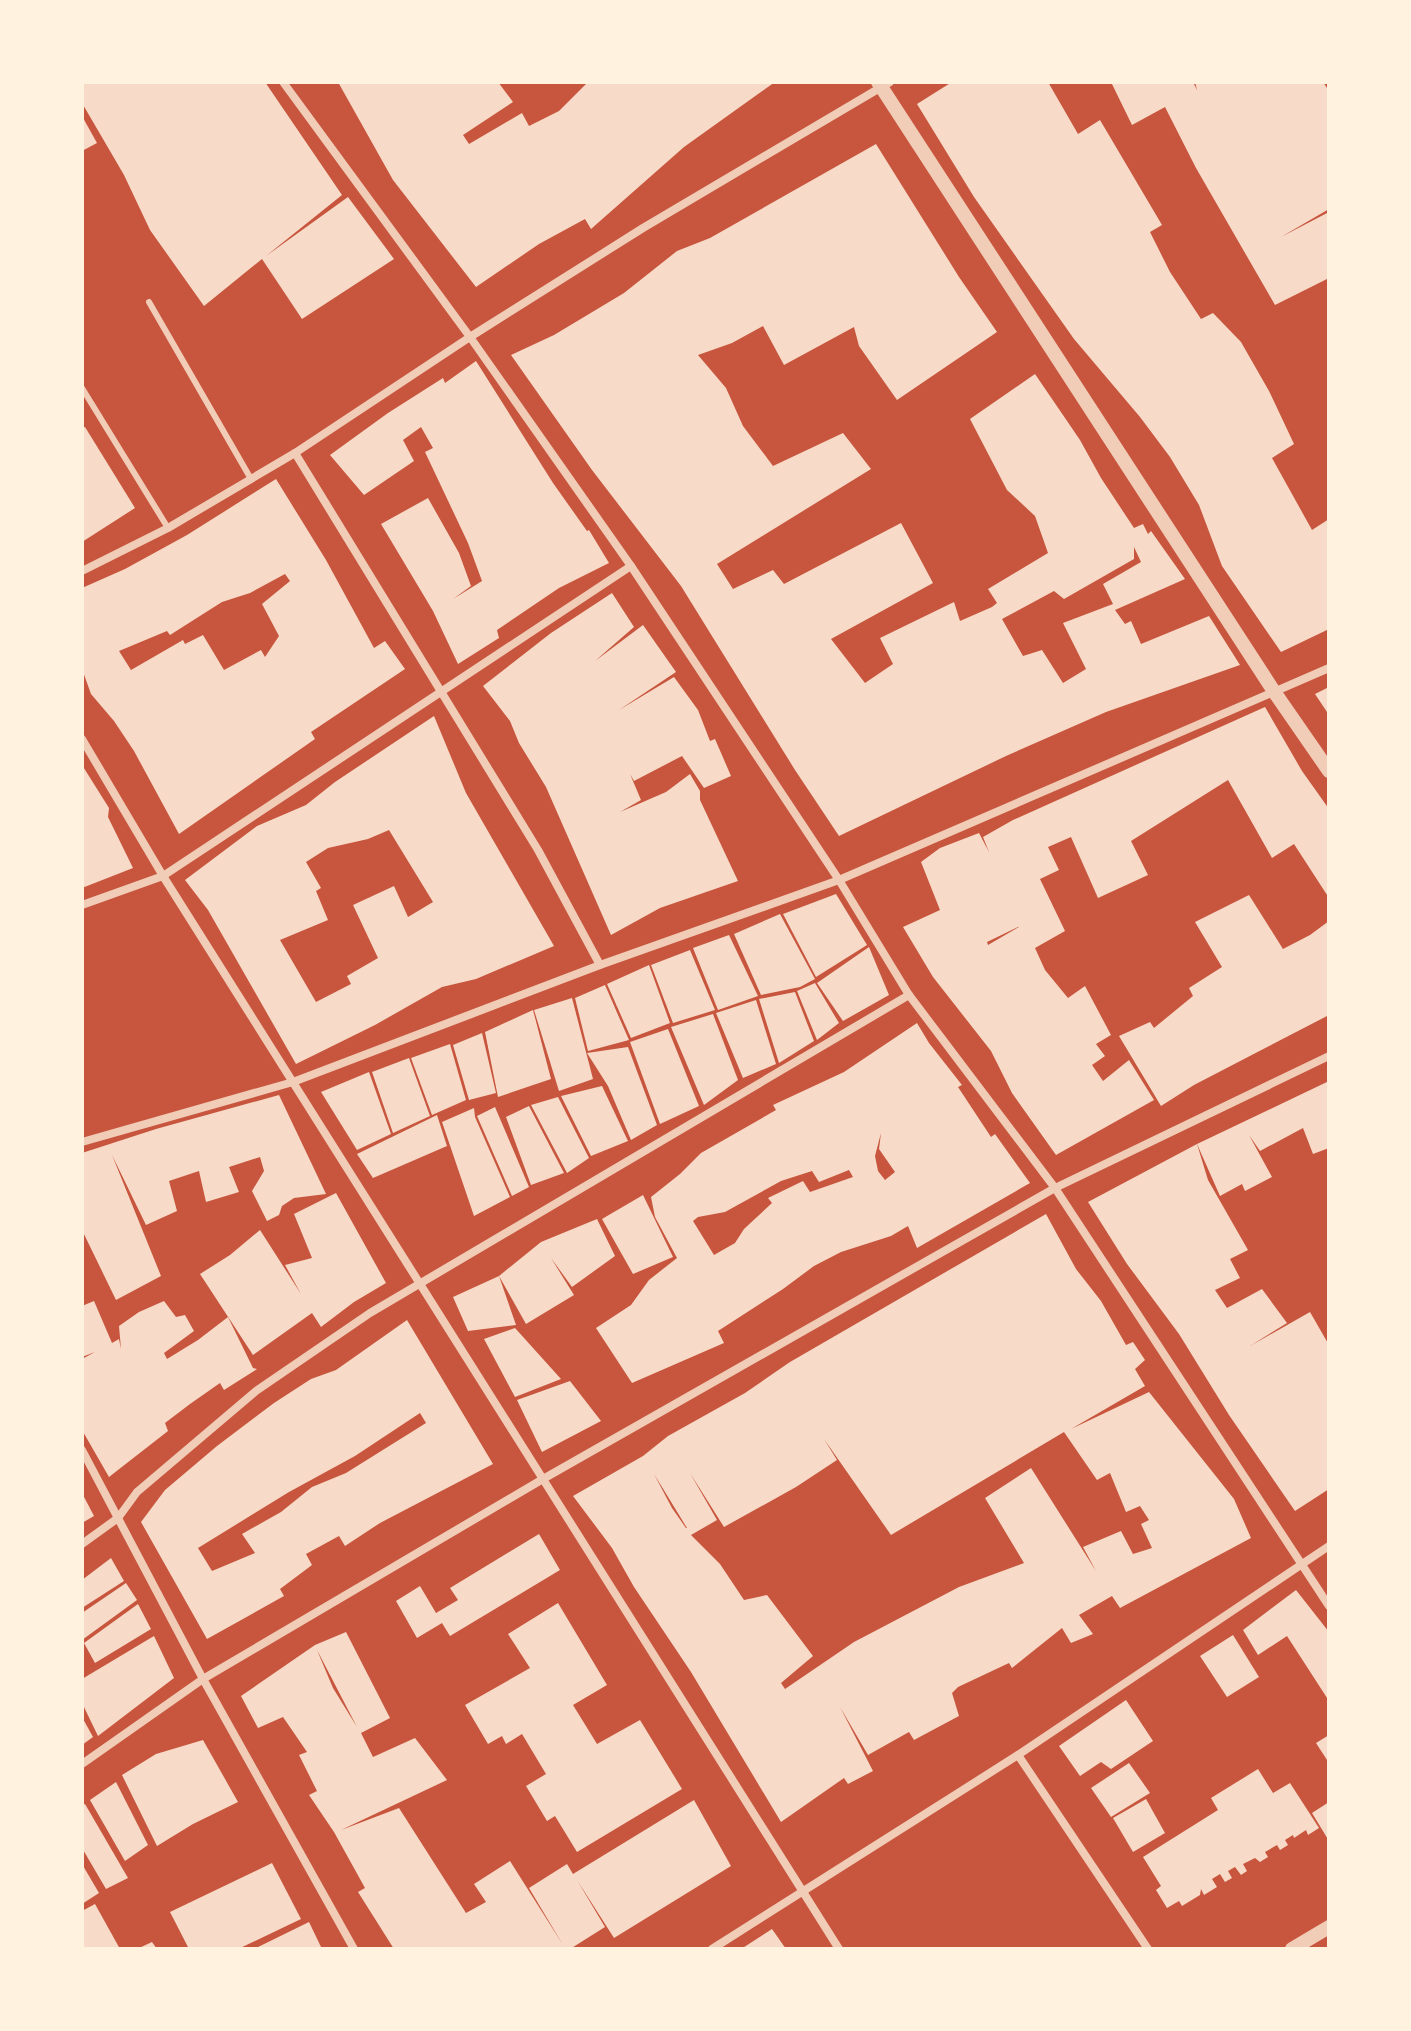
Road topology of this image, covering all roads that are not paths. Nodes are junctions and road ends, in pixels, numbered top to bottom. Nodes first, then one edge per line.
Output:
1 (283, 82) edge
2 (883, 84) edge
3 (149, 302) dead end
4 (470, 337) junction
5 (82, 388) edge
6 (295, 453) junction
7 (251, 479) junction
8 (168, 528) junction
9 (631, 566) junction
10 (82, 571) edge
11 (1329, 668) edge
12 (442, 691) junction
13 (1275, 693) junction
14 (82, 739) edge
15 (1329, 771) edge
16 (163, 876) junction
17 (839, 880) junction
18 (82, 905) edge
19 (600, 965) junction
20 (909, 995) junction
21 (1329, 1056) edge
22 (293, 1082) junction
23 (82, 1142) edge
24 (1055, 1188) junction
25 (420, 1284) junction
26 (82, 1450) edge
27 (543, 1479) junction
28 (118, 1518) junction
29 (82, 1544) edge
30 (1329, 1546) edge
31 (1300, 1564) junction
32 (1329, 1606) edge
33 (203, 1679) junction
34 (1018, 1755) junction
35 (82, 1764) edge
36 (803, 1891) junction
37 (1329, 1927) edge
38 (354, 1949) edge
39 (712, 1949) edge
40 (839, 1949) edge
41 (1148, 1949) edge
42 (1292, 1949) edge

1 - 4 street
2 - 4 street
2 - 13 street
3 - 7 lane
4 - 6 street
4 - 9 street
5 - 8 lane
6 - 7 street
6 - 12 street
7 - 8 street
8 - 10 street
9 - 12 street
9 - 17 street
11 - 13 street
12 - 16 street
12 - 19 street
13 - 15 street
13 - 17 street
14 - 16 street
16 - 18 street
16 - 22 street
17 - 19 street
17 - 20 street
19 - 22 street
20 - 24 street
20 - 25 street
21 - 24 street
22 - 23 street
22 - 25 street
24 - 27 street
24 - 31 street
25 - 27 street
25 - 28 street
26 - 28 street
27 - 33 street
27 - 36 street
28 - 29 street
28 - 33 street
30 - 31 street
31 - 32 street
31 - 34 street
33 - 35 street
33 - 38 street
34 - 36 street
34 - 41 street
36 - 39 street
36 - 40 street
37 - 42 street

